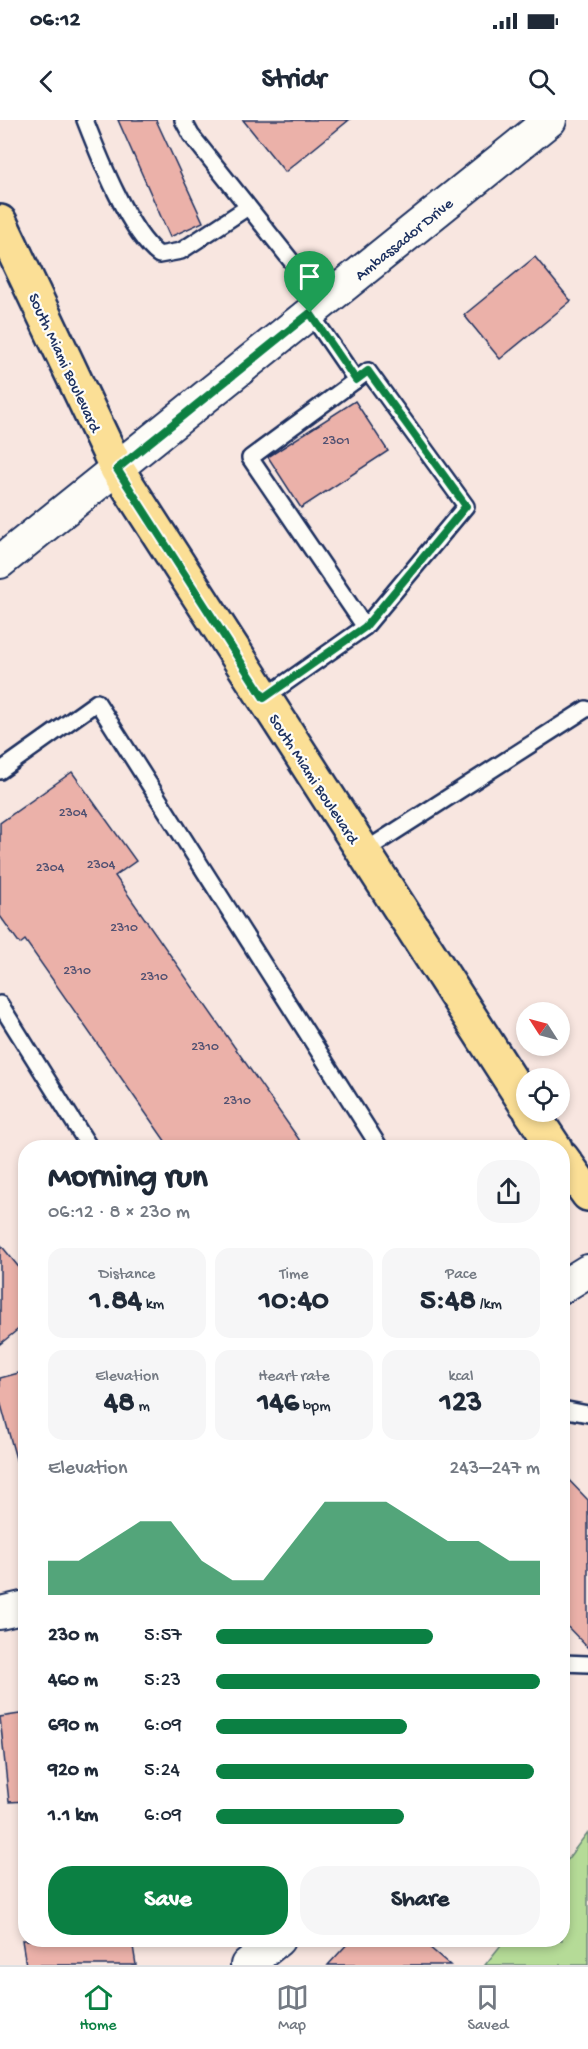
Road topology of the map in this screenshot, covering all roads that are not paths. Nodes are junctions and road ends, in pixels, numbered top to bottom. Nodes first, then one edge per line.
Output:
1 (85, 120) edge
2 (183, 120) edge
3 (550, 120) edge
4 (248, 207) junction
5 (0, 222) edge
6 (317, 307) junction
7 (356, 380) junction
8 (117, 469) junction
9 (0, 562) edge
10 (365, 627) junction
11 (264, 698) junction
12 (586, 709) dead end
13 (0, 771) edge
14 (363, 852) junction
15 (0, 1004) edge
16 (516, 1089) edge
17 (538, 1122) edge
18 (85, 1140) edge
19 (375, 1140) edge
20 (550, 1140) edge
21 (570, 1169) edge
22 (588, 1194) edge
23 (588, 1270) edge
24 (570, 1282) edge
25 (570, 1411) edge
26 (588, 1414) edge
27 (18, 1609) edge
28 (0, 1613) edge
29 (570, 1664) edge
30 (588, 1665) edge
31 (269, 1947) edge
32 (247, 1965) edge

1 - 4 lane
2 - 4 lane
3 - 6 street, Ambassador Drive
4 - 6 lane
5 - 8 main road, South Miami Boulevard
6 - 7 lane
6 - 8 street, Ambassador Drive
7 - 10 lane
7 - 10 lane
8 - 9 street, Ambassador Drive
8 - 11 main road, South Miami Boulevard
10 - 11 lane
11 - 14 main road, South Miami Boulevard
12 - 14 lane
13 - 19 lane
14 - 16 main road, South Miami Boulevard
15 - 18 lane
17 - 20 main road
21 - 22 main road
23 - 24 street
25 - 26 lane
27 - 28 street
29 - 30 lane
31 - 32 street

